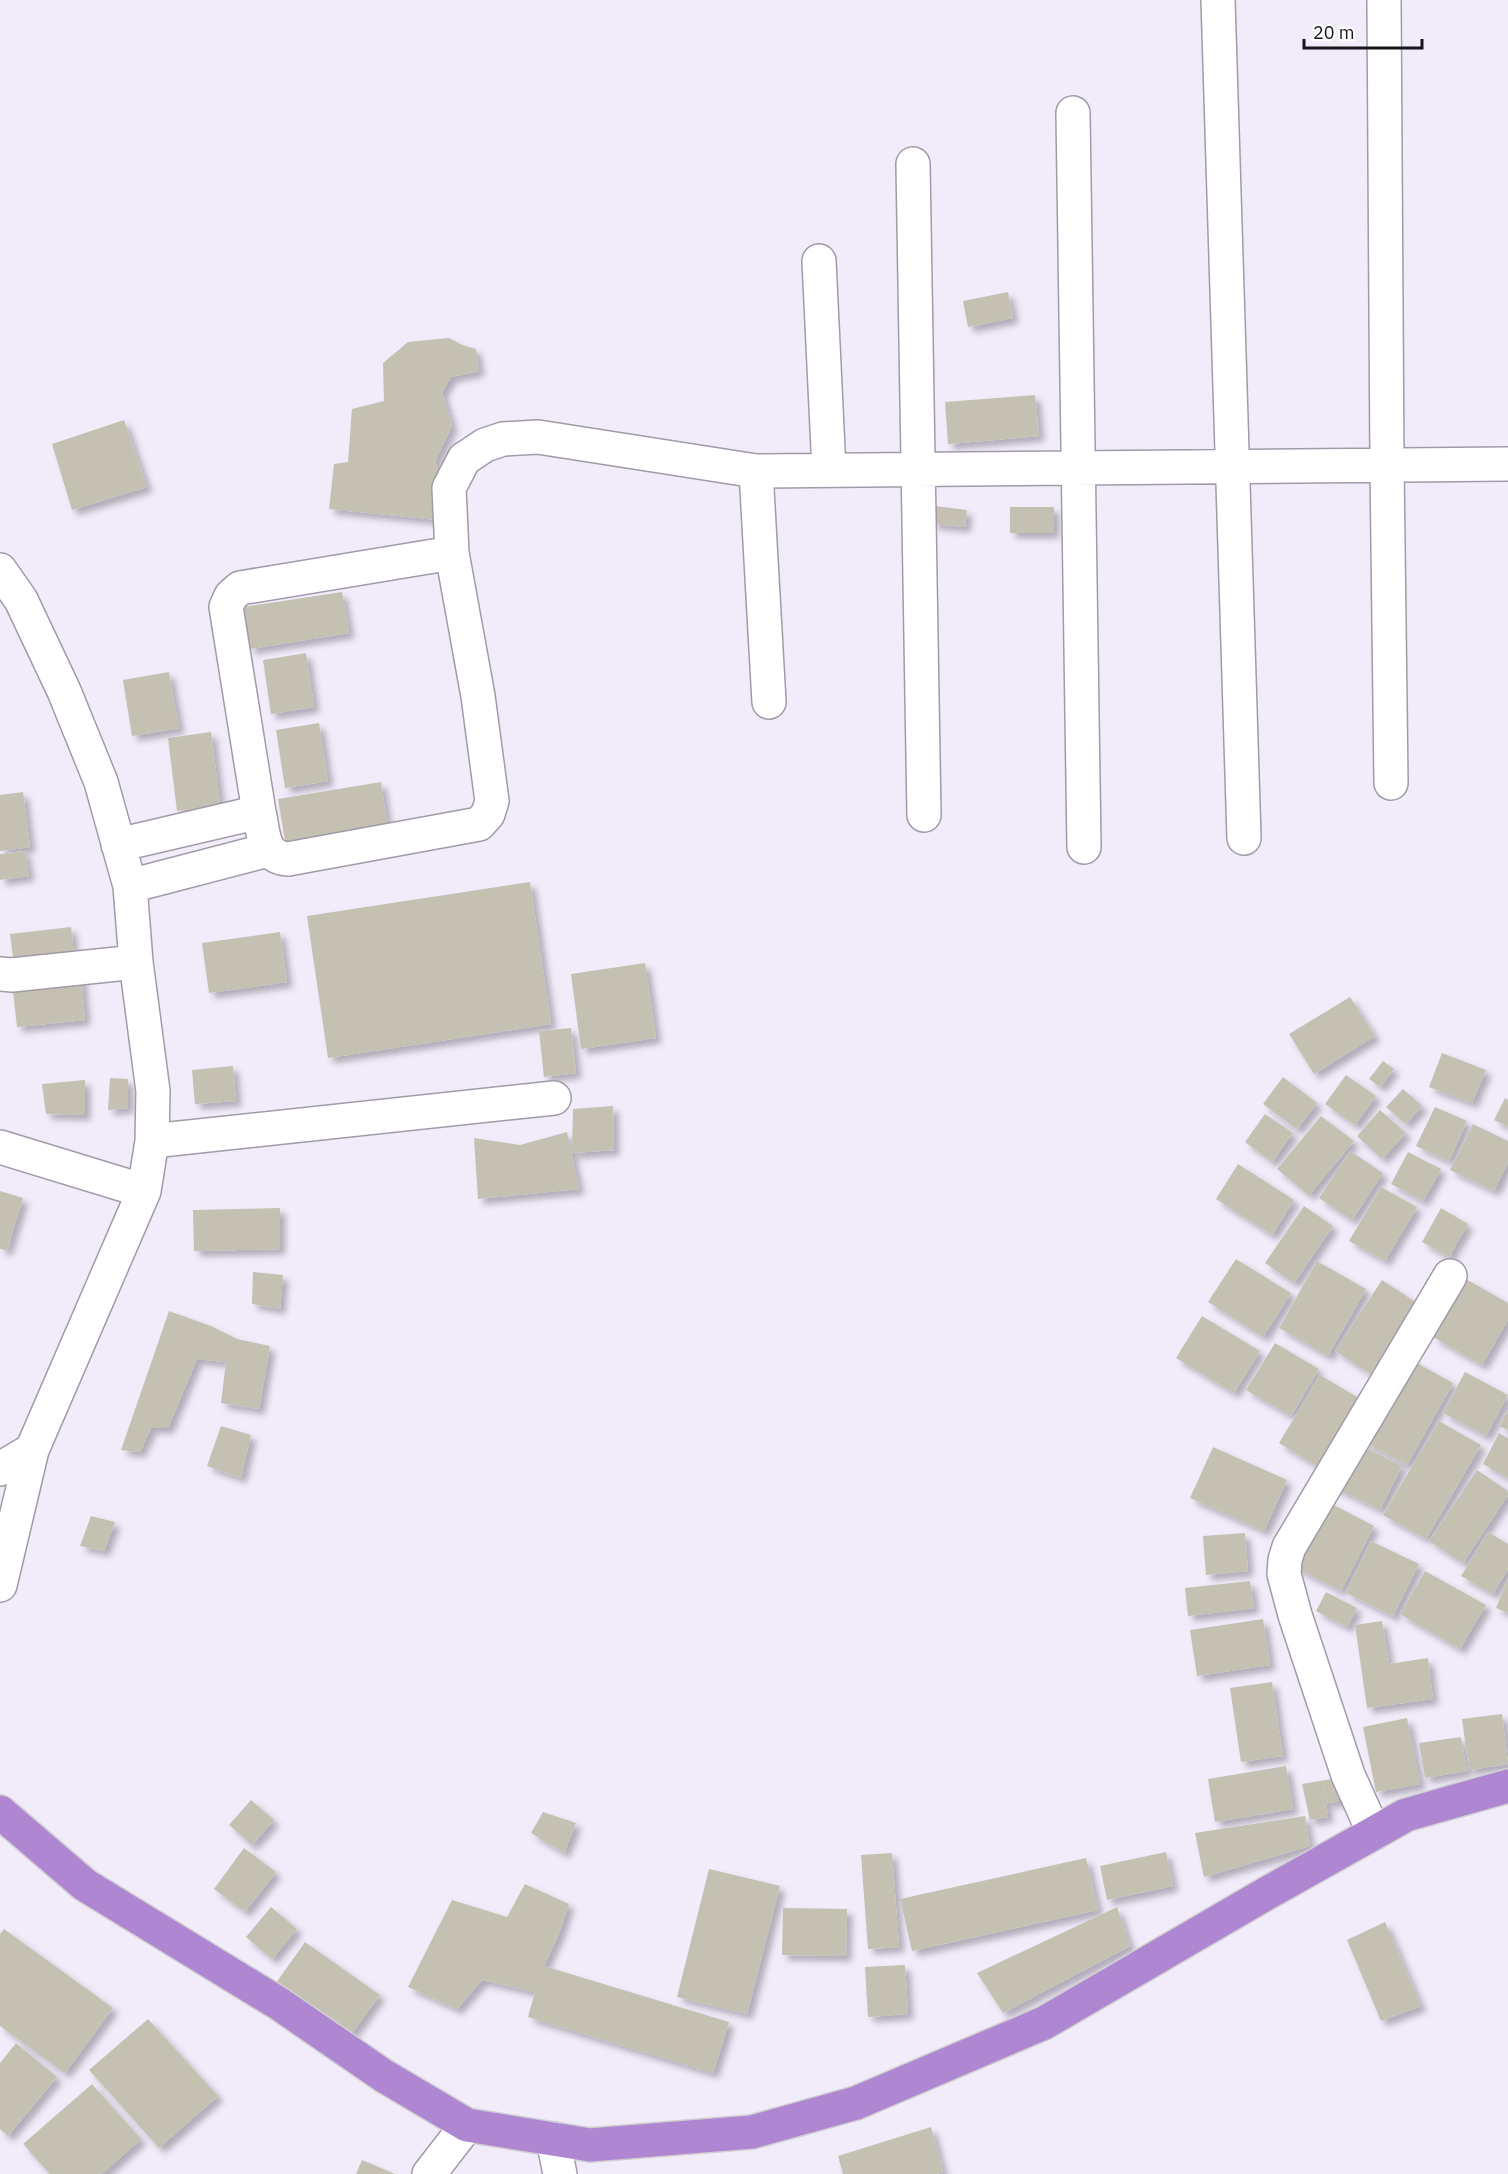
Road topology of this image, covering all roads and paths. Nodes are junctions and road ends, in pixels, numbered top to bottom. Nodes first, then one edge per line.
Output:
1 (1218, 0) edge
2 (1384, 0) edge
3 (1073, 113) dead end
4 (913, 165) dead end
5 (819, 261) dead end
6 (1508, 464) edge
7 (1387, 465) junction
8 (1234, 466) junction
9 (1079, 468) junction
10 (919, 469) junction
11 (830, 470) junction
12 (756, 471) junction
13 (452, 553) junction
14 (0, 570) edge
15 (769, 702) dead end
16 (1391, 783) dead end
17 (259, 812) junction
18 (924, 815) dead end
19 (1244, 838) dead end
20 (118, 845) junction
21 (1084, 847) dead end
22 (268, 850) junction
23 (130, 885) junction
24 (136, 962) junction
25 (0, 974) edge
26 (554, 1098) dead end
27 (152, 1141) junction
28 (0, 1147) edge
29 (144, 1191) junction
30 (1450, 1276) dead end
31 (32, 1450) junction
32 (0, 1469) edge
33 (0, 1585) edge
34 (1508, 1786) edge
35 (0, 1812) edge
36 (1374, 1833) junction
37 (467, 2125) junction
38 (552, 2139) junction
39 (429, 2174) edge
40 (561, 2174) edge

1 - 8 street
2 - 7 street
3 - 9 street
4 - 10 street
5 - 11 street
6 - 7 street
7 - 8 street
7 - 16 street
8 - 9 street
8 - 19 street
9 - 10 street
9 - 21 street
10 - 11 street
10 - 18 street
11 - 12 street
12 - 13 street
12 - 15 street
13 - 17 street
13 - 22 street
14 - 20 street
17 - 20 street
17 - 22 street
20 - 23 street
22 - 23 street
23 - 24 street
24 - 25 street
24 - 27 street
26 - 27 street
27 - 29 street
28 - 29 street
29 - 31 street
30 - 36 street
31 - 32 street
31 - 33 street
34 - 36 highway
35 - 37 highway
36 - 38 highway
37 - 38 highway
37 - 39 street
38 - 40 street

